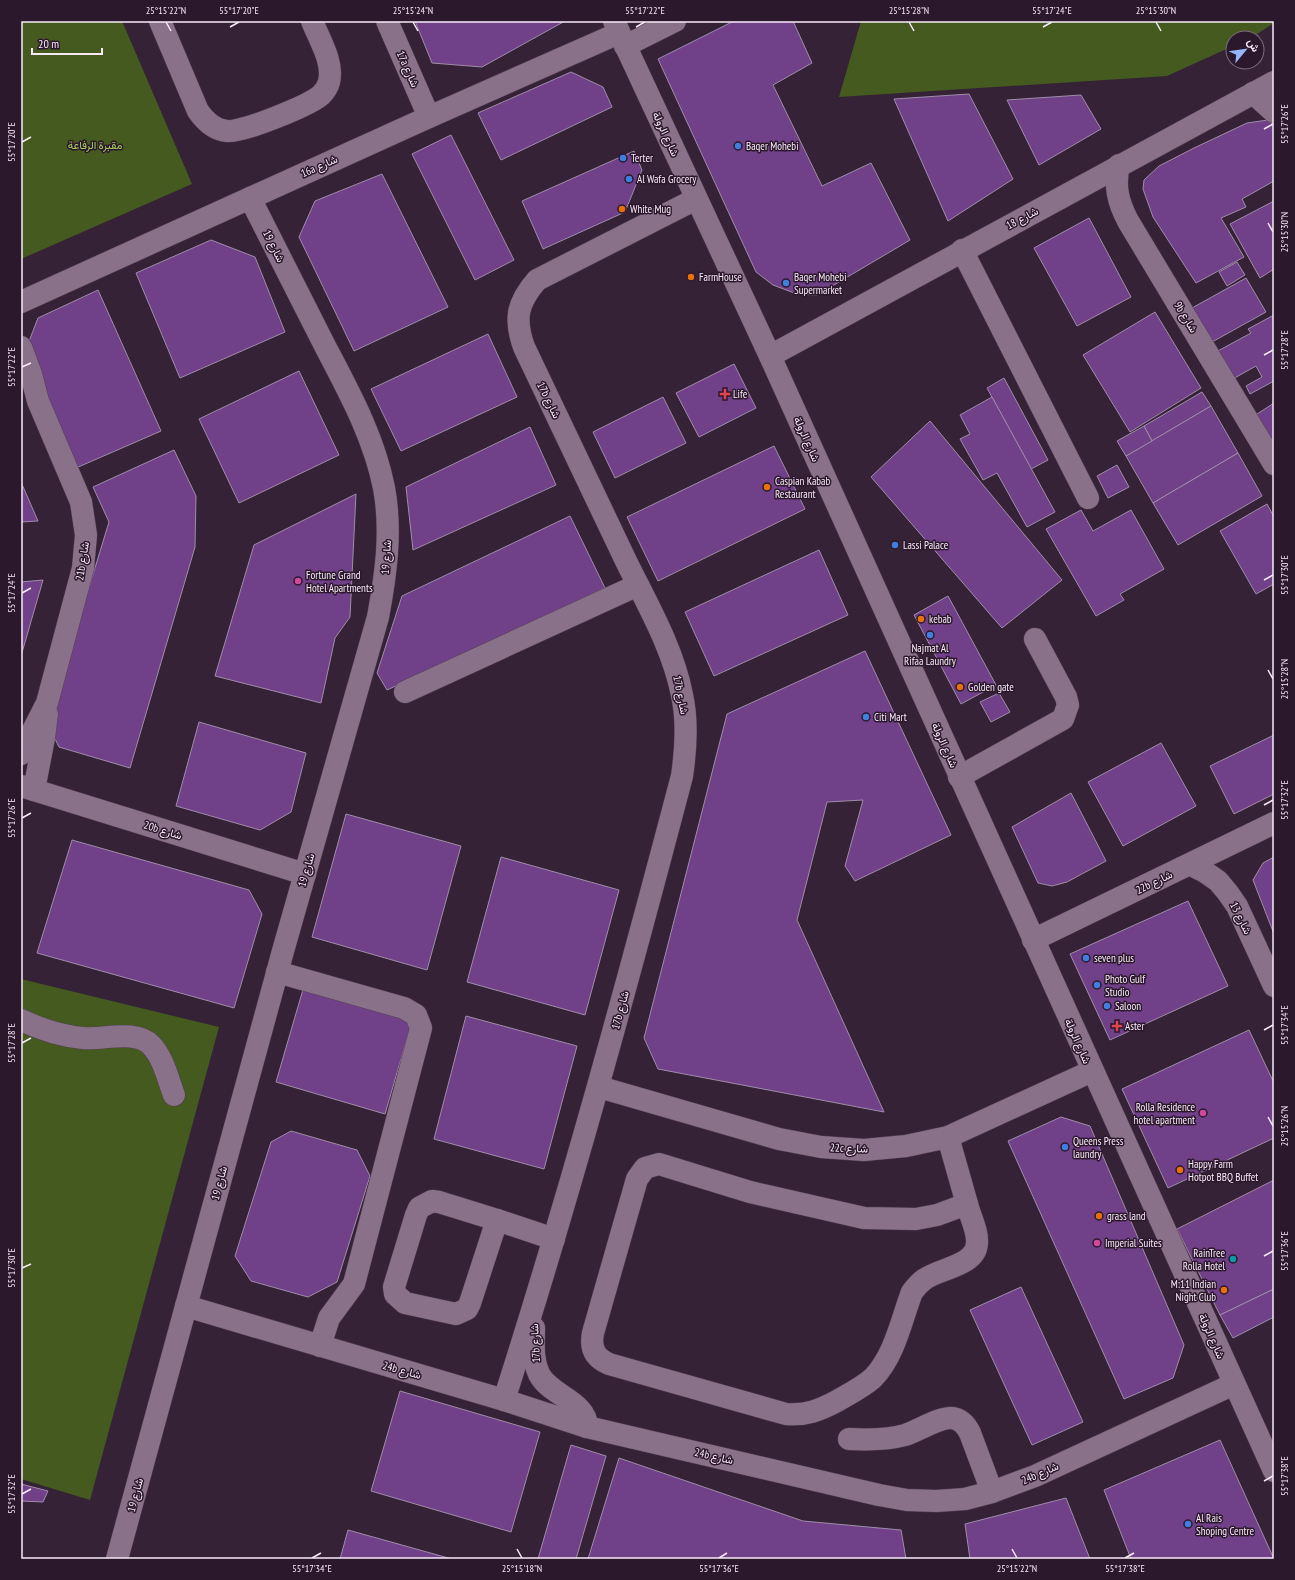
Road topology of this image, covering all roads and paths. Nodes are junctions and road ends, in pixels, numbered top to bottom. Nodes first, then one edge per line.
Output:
1 (160, 21) edge
2 (312, 21) edge
3 (387, 21) edge
4 (675, 21) edge
5 (619, 33) edge
6 (1274, 82) edge
7 (1253, 93) junction
8 (1274, 112) edge
9 (429, 117) junction
10 (1119, 165) junction
11 (250, 198) junction
12 (696, 199) junction
13 (962, 250) junction
14 (21, 302) edge
15 (21, 347) edge
16 (770, 356) junction
17 (21, 380) edge
18 (38, 401) junction
19 (1274, 464) edge
20 (1088, 498) dead end
21 (638, 585) junction
22 (1035, 639) dead end
23 (405, 692) dead end
24 (47, 703) junction
25 (21, 754) edge
26 (959, 777) junction
27 (27, 788) edge
28 (1274, 823) edge
29 (1191, 865) junction
30 (305, 874) junction
31 (1033, 940) junction
32 (277, 972) junction
33 (1274, 986) edge
34 (21, 1020) edge
35 (1092, 1071) junction
36 (599, 1087) junction
37 (174, 1095) dead end
38 (948, 1137) junction
39 (967, 1204) junction
40 (497, 1220) junction
41 (554, 1239) junction
42 (186, 1306) junction
43 (534, 1308) junction
44 (320, 1346) junction
45 (1234, 1384) junction
46 (504, 1400) junction
47 (587, 1427) junction
48 (849, 1439) dead end
49 (1274, 1471) edge
50 (992, 1492) junction
51 (117, 1559) edge

1 - 2 street
3 - 9 street, 17a شارع
4 - 5 street, 16a شارع
5 - 9 street, 16a شارع
5 - 12 street, شارع الرولة
6 - 7 street, شارع 18
7 - 8 street
7 - 10 street, شارع 18
9 - 11 street, 16a شارع
10 - 13 street, شارع 18
10 - 19 street, 9b شارع
11 - 14 street, 16a شارع
11 - 30 street, شارع 19
12 - 16 street, شارع الرولة
12 - 21 street, 17b شارع
13 - 16 street, شارع 18
13 - 20 street
15 - 18 street, 21b شارع
16 - 26 street, شارع الرولة
17 - 18 street, 21b شارع
18 - 24 street, 21b شارع
21 - 23 street
21 - 36 street, 17b شارع
22 - 26 street
24 - 25 street, 21b شارع
24 - 27 street, 21b شارع
26 - 31 street, شارع الرولة
27 - 30 street, 20b شارع
28 - 29 street, 22b شارع
29 - 31 street, 22b شارع
29 - 33 street, شارع 13
30 - 32 street, شارع 19
31 - 35 street, شارع الرولة
32 - 42 street, شارع 19
32 - 44 street
34 - 37 street
35 - 38 street, 22c شارع
35 - 45 street, شارع الرولة
36 - 38 street, 22c شارع
36 - 41 street, 17b شارع
38 - 39 street
39 - 39 street
40 - 40 street
40 - 41 street
41 - 43 street, 17b شارع
42 - 44 street, 24b شارع
42 - 51 street, شارع 19
43 - 46 street, 17b شارع
43 - 47 street, 17b شارع
44 - 46 street, 24b شارع
45 - 49 street, شارع الرولة
45 - 50 street, 24b شارع
46 - 47 street, 24b شارع
47 - 50 street, 24b شارع
48 - 50 street

